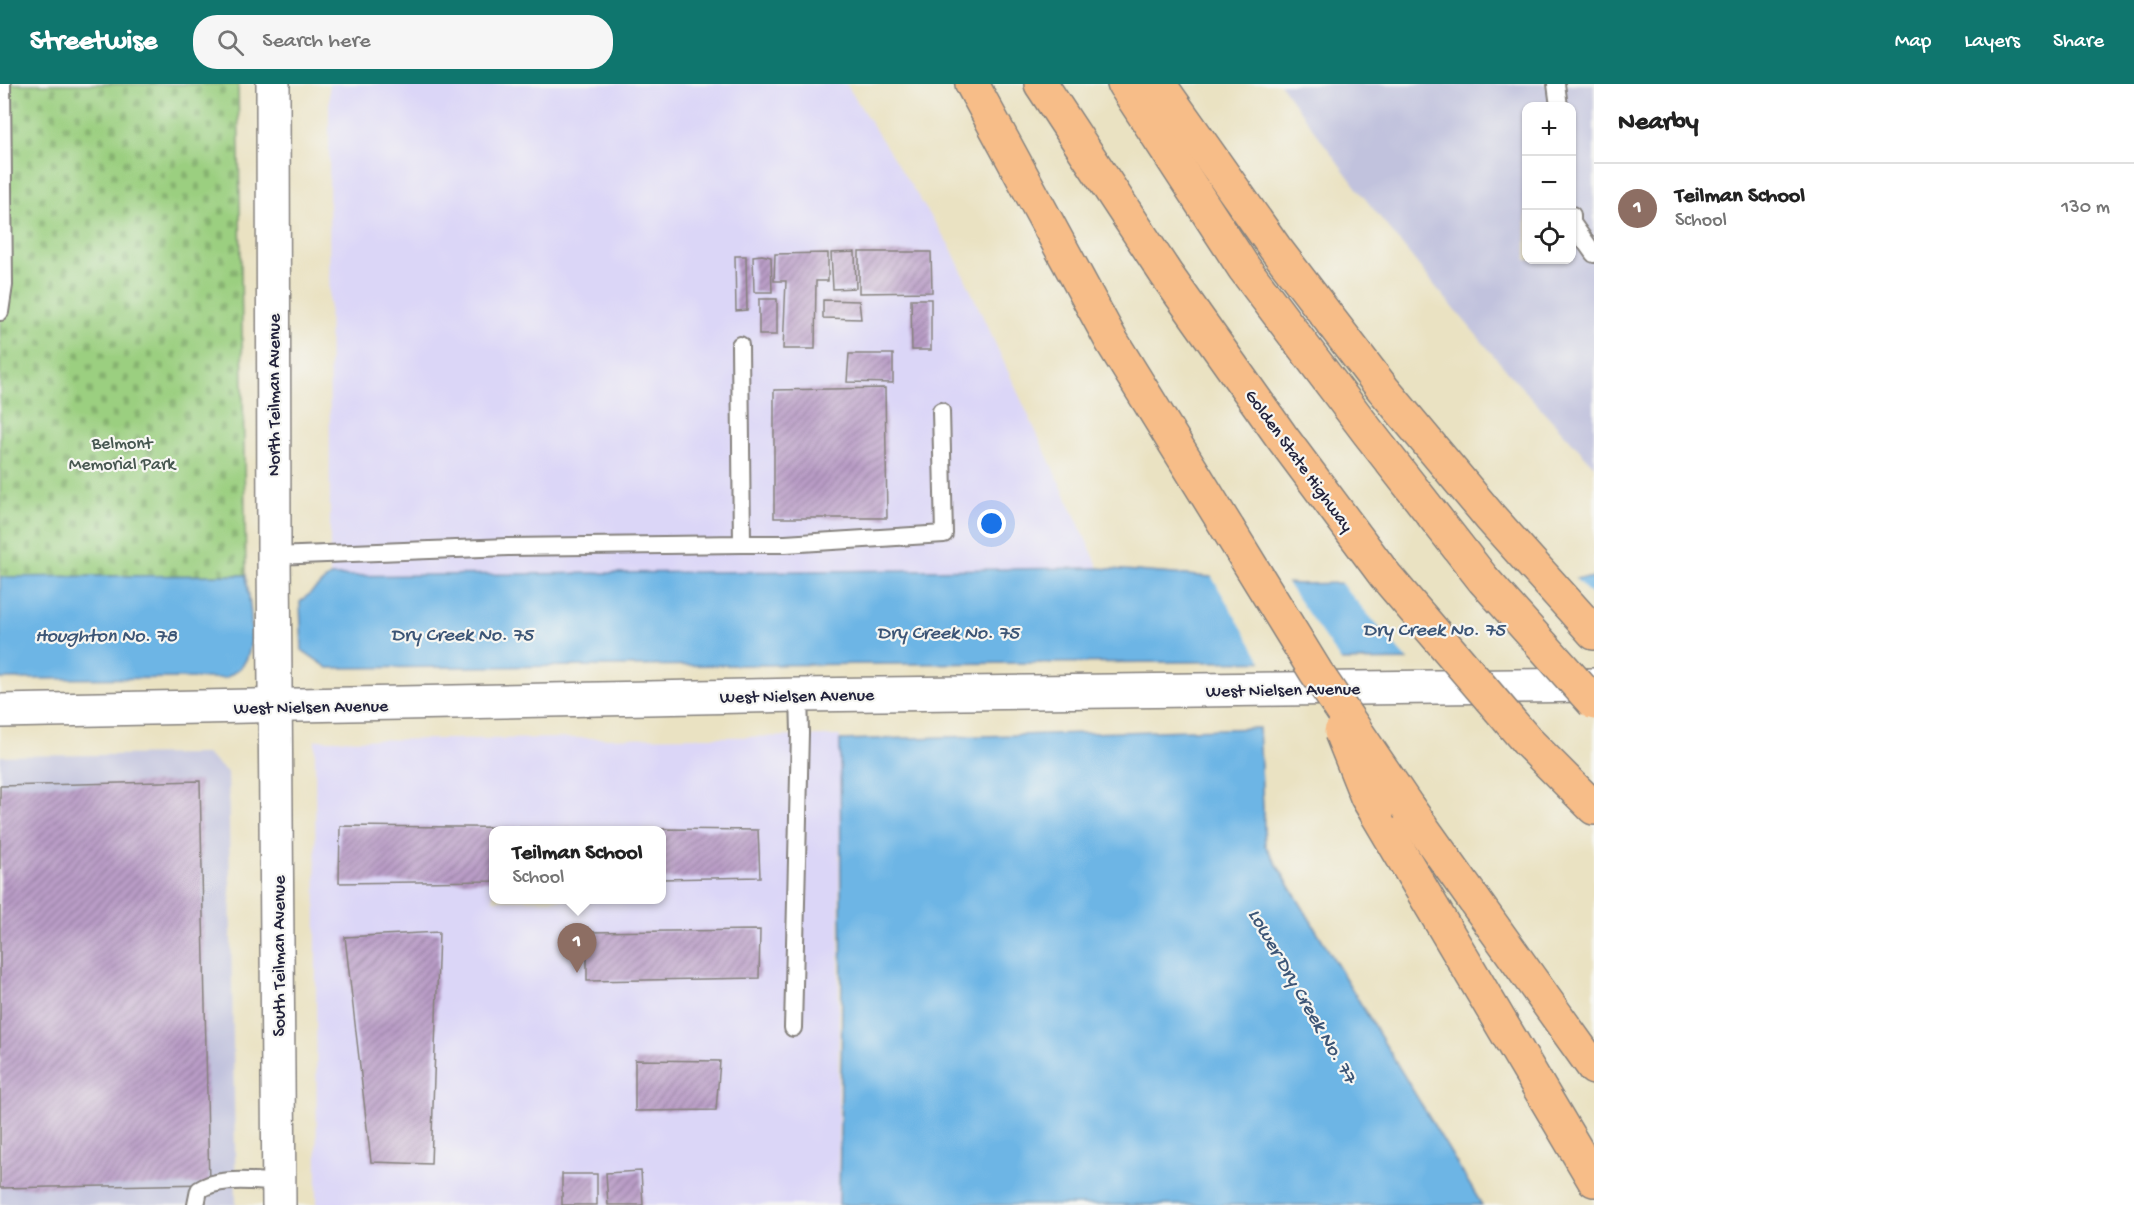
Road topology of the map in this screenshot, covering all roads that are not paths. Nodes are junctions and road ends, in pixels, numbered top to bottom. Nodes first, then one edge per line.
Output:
1 (2, 84) edge
2 (273, 84) edge
3 (972, 84) edge
4 (1041, 84) edge
5 (1124, 84) edge
6 (1159, 84) edge
7 (1556, 84) edge
8 (1558, 102) edge
9 (1576, 229) edge
10 (1594, 254) edge
11 (0, 312) edge
12 (740, 345) dead end
13 (941, 411) dead end
14 (742, 544) junction
15 (274, 556) junction
16 (1594, 633) edge
17 (1316, 672) junction
18 (1594, 685) edge
19 (799, 695) junction
20 (1594, 703) edge
21 (276, 707) junction
22 (0, 711) edge
23 (1594, 808) edge
24 (793, 1028) dead end
25 (1594, 1068) edge
26 (1594, 1180) edge
27 (279, 1193) edge
28 (196, 1205) edge

1 - 11 lane
2 - 15 street, North Teilman Avenue
3 - 17 highway, bridge
4 - 23 highway, Golden State Highway, bridge
5 - 20 highway, bridge
6 - 16 highway
7 - 8 lane
9 - 10 lane
12 - 14 lane
13 - 14 lane
14 - 15 lane
15 - 21 street, North Teilman Avenue
17 - 25 highway, bridge
17 - 26 highway, bridge
18 - 19 street, West Nielsen Avenue
19 - 21 street, West Nielsen Avenue
19 - 24 lane
21 - 22 street, West Nielsen Avenue
21 - 27 street, South Teilman Avenue
27 - 28 lane

